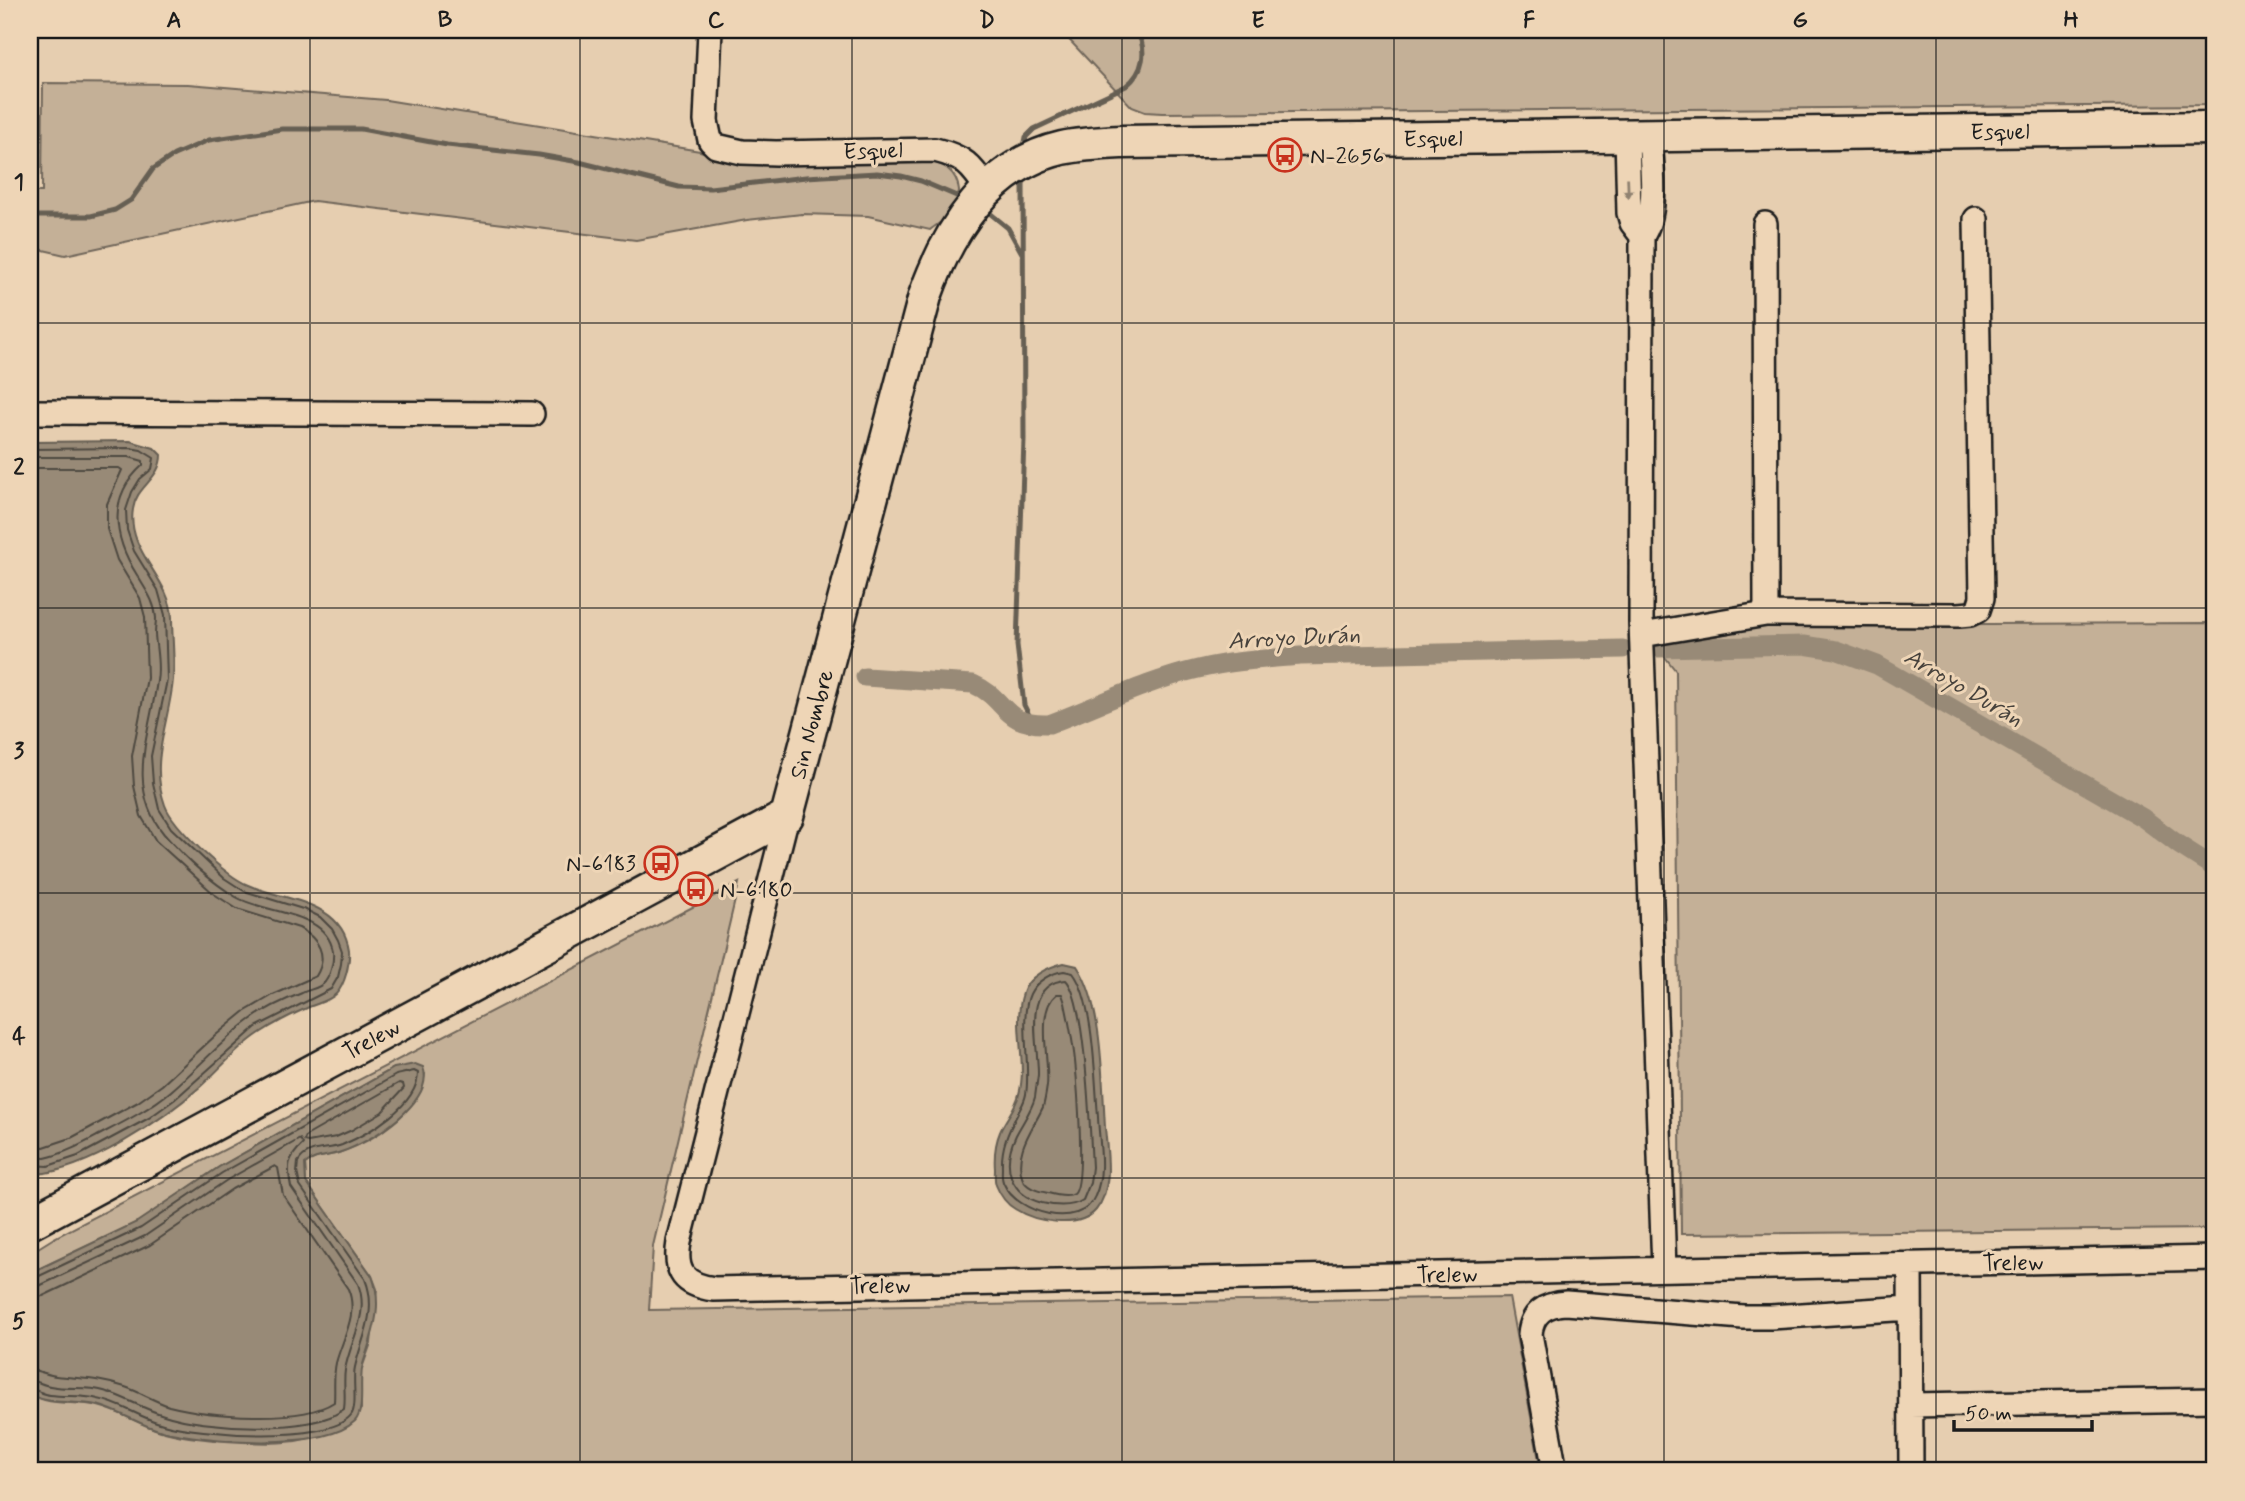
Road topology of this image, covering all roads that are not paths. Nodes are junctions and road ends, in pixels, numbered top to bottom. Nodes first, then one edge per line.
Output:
1 (710, 30) edge
2 (2215, 128) edge
3 (1638, 135) junction
4 (987, 189) junction
5 (1976, 219) dead end
6 (1765, 225) dead end
7 (30, 412) edge
8 (532, 414) dead end
9 (1766, 614) junction
10 (1642, 635) junction
11 (787, 816) junction
12 (30, 1223) edge
13 (2215, 1258) edge
14 (1910, 1264) junction
15 (1664, 1269) junction
16 (682, 1275) joint
17 (1910, 1308) junction
18 (2215, 1400) edge
19 (1911, 1405) junction
20 (1555, 1471) edge
21 (1911, 1471) edge

1 - 4 street, Esquel
2 - 3 main road, Esquel
3 - 4 main road, Esquel
3 - 10 street
4 - 11 main road, Sin Nombre
5 - 9 street
6 - 9 street
7 - 8 street
9 - 10 street
10 - 15 street
11 - 12 main road, Trelew
11 - 16 street, Sin Nombre
13 - 14 street, Trelew
14 - 15 street, Trelew
14 - 17 street
15 - 16 street, Trelew
17 - 19 street
17 - 20 street
18 - 19 street
19 - 21 street

